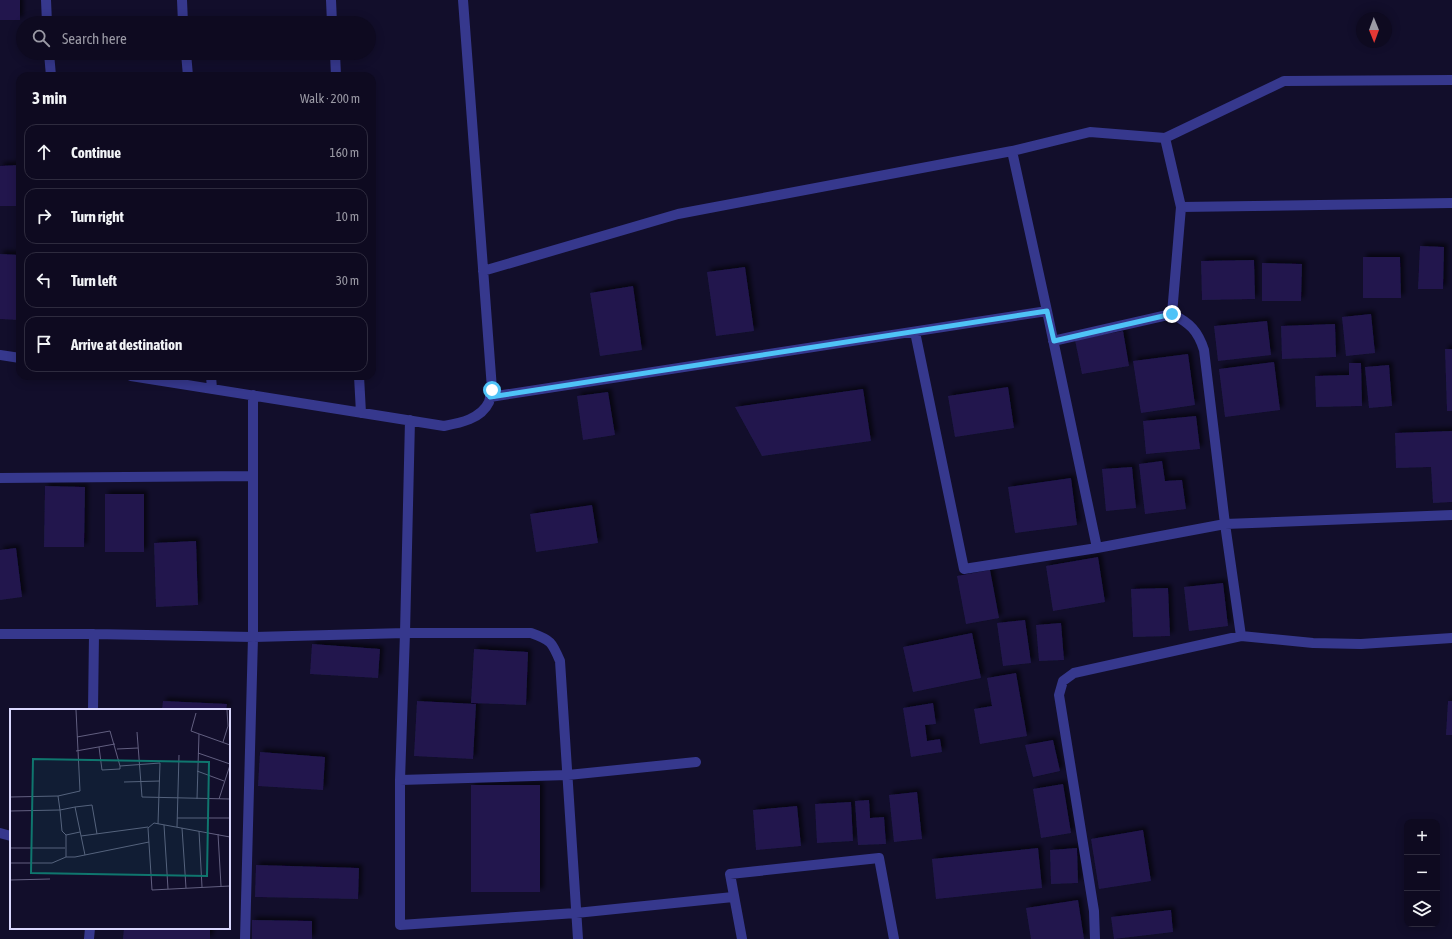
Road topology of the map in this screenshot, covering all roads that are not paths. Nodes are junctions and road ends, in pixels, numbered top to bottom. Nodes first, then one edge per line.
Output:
1 (46, 0) edge
2 (182, 0) edge
3 (331, 0) edge
4 (463, 0) edge
5 (47, 16) edge
6 (183, 16) edge
7 (332, 16) edge
8 (50, 60) edge
9 (187, 60) edge
10 (335, 60) edge
11 (51, 72) edge
12 (188, 72) edge
13 (336, 72) edge
14 (1452, 80) edge
15 (1165, 138) junction
16 (1012, 151) junction
17 (1452, 203) edge
18 (1181, 207) junction
19 (483, 271) junction
20 (1047, 311) junction
21 (1172, 314) junction
22 (915, 332) junction
23 (1054, 341) junction
24 (0, 355) edge
25 (16, 357) edge
26 (156, 380) edge
27 (211, 380) edge
28 (359, 380) edge
29 (212, 389) junction
30 (253, 395) junction
31 (490, 397) junction
32 (361, 413) junction
33 (410, 420) junction
34 (253, 476) junction
35 (0, 478) edge
36 (1452, 515) edge
37 (1225, 524) junction
38 (1098, 548) junction
39 (405, 633) junction
40 (0, 634) edge
41 (94, 634) junction
42 (1241, 636) junction
43 (253, 638) junction
44 (1452, 638) edge
45 (93, 709) edge
46 (696, 762) dead end
47 (568, 775) junction
48 (400, 780) junction
49 (0, 833) edge
50 (10, 836) edge
51 (733, 898) junction
52 (576, 913) junction
53 (90, 929) edge
54 (89, 939) edge
55 (245, 939) edge
56 (578, 939) edge
57 (742, 939) edge
58 (894, 939) edge
59 (1095, 939) edge

1 - 5 street
2 - 6 street
3 - 7 street
4 - 19 street
8 - 11 street
9 - 12 street
10 - 13 street
14 - 15 street
15 - 16 street
15 - 18 street
16 - 19 street
16 - 20 street
17 - 18 street
18 - 21 street
19 - 31 street
20 - 22 street
20 - 23 street
21 - 23 street
21 - 37 street
22 - 31 street
22 - 38 street
23 - 38 street
24 - 25 street
26 - 29 street
27 - 29 street
28 - 32 street
29 - 30 street
30 - 32 street
30 - 34 street
31 - 33 street
32 - 33 street
33 - 39 street
34 - 35 street
34 - 43 street
36 - 37 street
37 - 38 street
37 - 42 street
39 - 43 street
39 - 47 street
39 - 48 street
40 - 41 street
41 - 43 street
41 - 45 street
42 - 44 street
42 - 59 street
43 - 55 street
46 - 47 street
47 - 48 street
47 - 52 street
48 - 52 street
49 - 50 street
51 - 52 street
51 - 57 street
51 - 58 street
52 - 56 street
53 - 54 street

